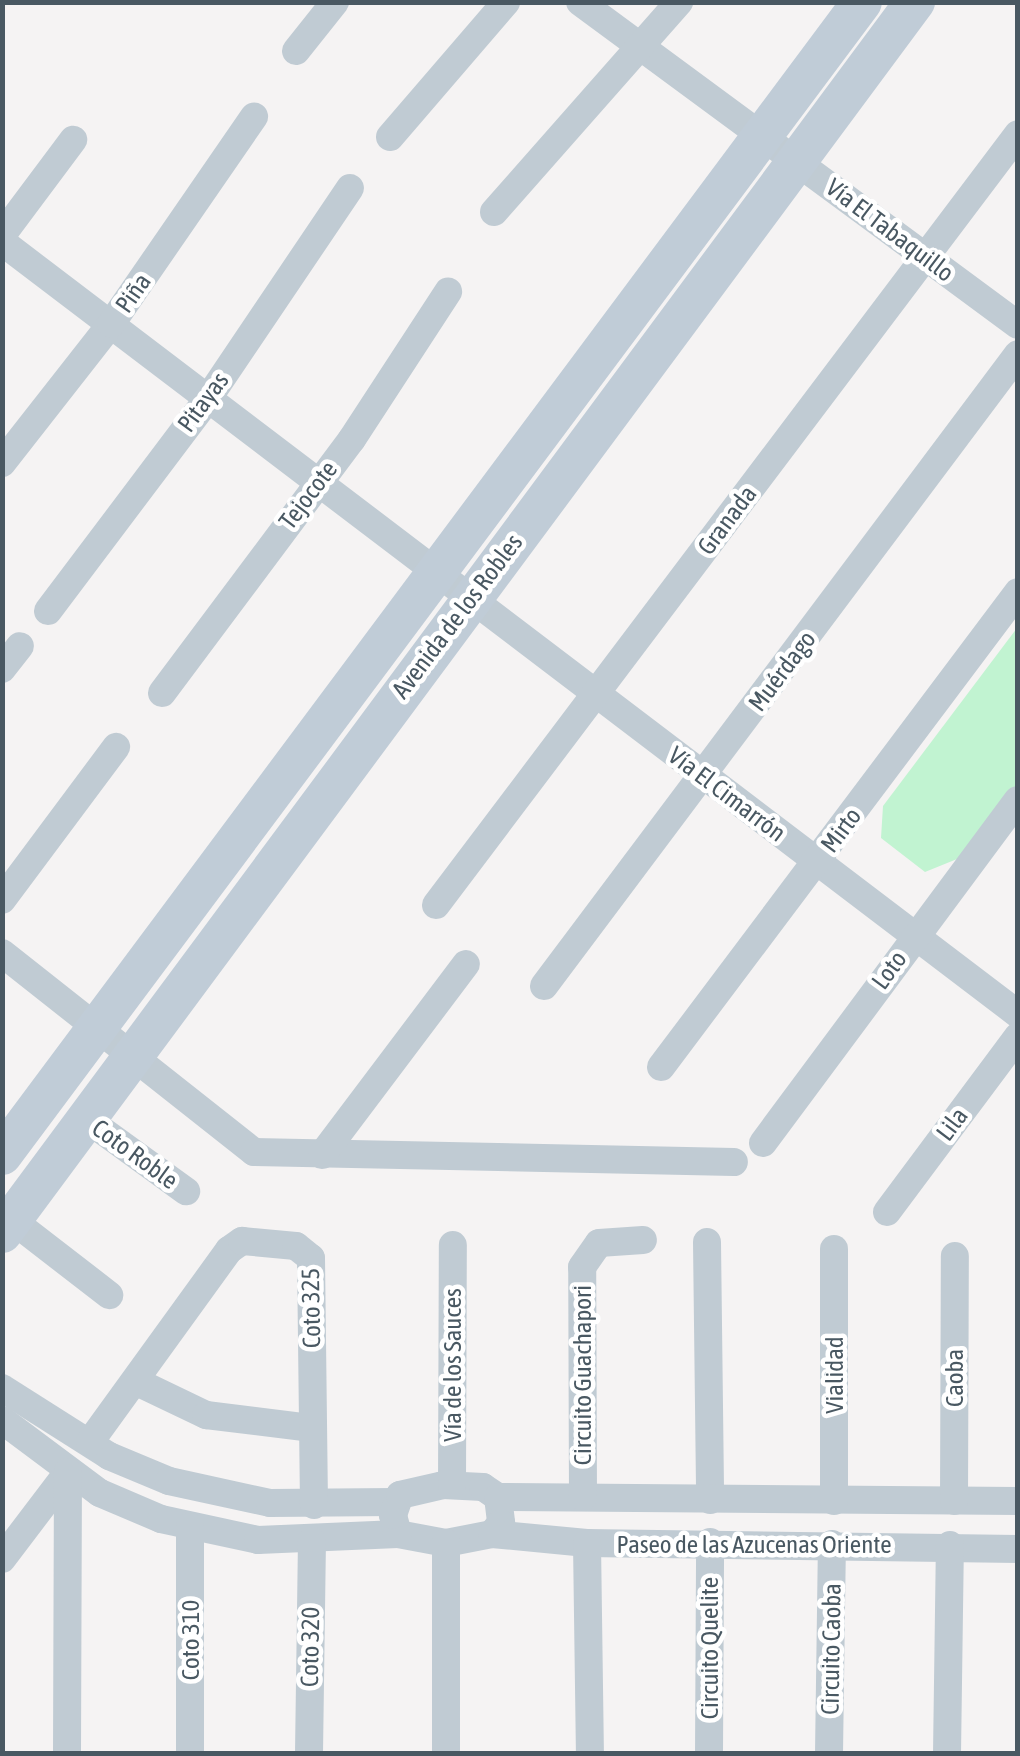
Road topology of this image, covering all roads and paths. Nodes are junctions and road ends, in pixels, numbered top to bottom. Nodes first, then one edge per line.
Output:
1 (336, 2) edge
2 (506, 2) edge
3 (580, 2) edge
4 (679, 2) edge
5 (862, 2) edge
6 (915, 2) edge
7 (643, 50) junction
8 (296, 51) dead end
9 (254, 117) dead end
10 (1018, 134) edge
11 (762, 135) junction
12 (390, 137) dead end
13 (73, 140) dead end
14 (798, 159) junction
15 (350, 188) dead end
16 (494, 212) dead end
17 (2, 238) edge
18 (924, 258) junction
19 (448, 292) dead end
20 (111, 324) junction
21 (1018, 325) edge
22 (1018, 354) edge
23 (209, 397) junction
24 (2, 463) edge
25 (320, 478) junction
26 (438, 571) junction
27 (1018, 592) edge
28 (471, 597) junction
29 (48, 611) dead end
30 (20, 646) dead end
31 (2, 670) edge
32 (162, 693) dead end
33 (594, 695) junction
34 (116, 747) dead end
35 (704, 776) junction
36 (1018, 800) edge
37 (816, 863) junction
38 (2, 900) edge
39 (436, 905) dead end
40 (913, 937) junction
41 (2, 953) edge
42 (466, 964) dead end
43 (544, 986) dead end
44 (1018, 1014) edge
45 (96, 1025) junction
46 (1018, 1036) edge
47 (132, 1051) junction
48 (661, 1066) dead end
49 (85, 1118) junction
50 (763, 1143) dead end
51 (2, 1154) edge
52 (322, 1155) junction
53 (734, 1162) dead end
54 (186, 1191) dead end
55 (887, 1212) dead end
56 (7, 1227) edge
57 (643, 1240) dead end
58 (707, 1242) dead end
59 (453, 1246) dead end
60 (834, 1248) dead end
61 (955, 1256) dead end
62 (108, 1295) dead end
63 (136, 1381) junction
64 (2, 1388) edge
65 (2, 1420) edge
66 (312, 1428) junction
67 (90, 1442) junction
68 (68, 1472) junction
69 (148, 1474) junction
70 (452, 1485) junction
71 (498, 1497) junction
72 (583, 1498) junction
73 (710, 1500) junction
74 (954, 1501) junction
75 (1018, 1501) edge
76 (395, 1502) junction
77 (834, 1502) junction
78 (314, 1504) junction
79 (130, 1509) junction
80 (190, 1527) junction
81 (398, 1534) junction
82 (492, 1534) junction
83 (312, 1541) junction
84 (710, 1542) junction
85 (587, 1543) junction
86 (446, 1544) junction
87 (832, 1544) junction
88 (950, 1544) junction
89 (1018, 1548) edge
90 (2, 1559) edge
91 (67, 1754) edge
92 (190, 1754) edge
93 (309, 1754) edge
94 (446, 1754) edge
95 (590, 1754) edge
96 (708, 1754) edge
97 (829, 1754) edge
98 (948, 1754) edge

1 - 8 street
2 - 12 street
3 - 7 street, Vía El Tabaquillo
4 - 7 street
5 - 11 street, Avenida de los Robles
6 - 14 street, Avenida de los Robles
7 - 11 street, Vía El Tabaquillo
7 - 16 street
9 - 20 street, Piña
10 - 18 street, Granada
11 - 14 street, Vía El Tabaquillo
11 - 26 street, Avenida de los Robles
13 - 17 street
14 - 18 street, Vía El Tabaquillo
14 - 28 street, Avenida de los Robles
15 - 23 street, Pitayas
17 - 20 street, Vía El Cimarrón
18 - 21 street, Vía El Tabaquillo
18 - 33 street, Granada
19 - 25 street, Tejocote
20 - 23 street, Vía El Cimarrón
20 - 24 street, Piña
22 - 35 street, Muérdago
23 - 25 street, Vía El Cimarrón
23 - 29 street, Pitayas
25 - 26 street, Vía El Cimarrón
25 - 32 street, Tejocote
26 - 28 street, Vía El Cimarrón
26 - 45 street, Avenida de los Robles
27 - 37 street, Mirto
28 - 33 street, Vía El Cimarrón
28 - 47 street, Avenida de los Robles
30 - 31 street
33 - 35 street, Vía El Cimarrón
33 - 39 street, Granada
34 - 38 street
35 - 37 street, Vía El Cimarrón
35 - 43 street, Muérdago
36 - 40 street, Loto
37 - 40 street, Vía El Cimarrón
37 - 48 street, Mirto
40 - 44 street, Vía El Cimarrón
40 - 50 street, Loto
41 - 45 street
42 - 52 street
45 - 47 street
45 - 51 street, Avenida de los Robles
46 - 55 street, Lila
47 - 49 street, Avenida de los Robles
47 - 52 street
49 - 54 street, Coto Roble
49 - 56 street, Avenida de los Robles
52 - 53 street
56 - 62 street
57 - 72 street, Circuito Guachapori
58 - 73 street
59 - 70 street, Vía de los Sauces
60 - 77 street, Vialidad
61 - 74 street, Caoba
63 - 66 street
63 - 66 street, Coto 325
63 - 67 street, Coto 325
64 - 67 street
65 - 68 street
66 - 78 street, Coto 325
67 - 69 street
68 - 79 street
68 - 90 street
68 - 91 street
69 - 78 street
69 - 79 street
70 - 71 street, Paseo de las Azucenas Oriente
70 - 76 street
71 - 72 street, Paseo de las Azucenas Oriente
71 - 82 street
72 - 73 street, Paseo de las Azucenas Oriente
73 - 77 street, Paseo de las Azucenas Oriente
74 - 75 street, Paseo de las Azucenas Oriente
74 - 77 street, Paseo de las Azucenas Oriente
76 - 78 street
76 - 81 street
79 - 80 street
80 - 83 street
80 - 92 street, Coto 310
81 - 83 street
81 - 86 street
82 - 85 street, Paseo de las Azucenas Oriente
82 - 86 street, Paseo de las Azucenas Oriente
83 - 93 street, Coto 320
84 - 85 street, Paseo de las Azucenas Oriente
84 - 87 street, Paseo de las Azucenas Oriente
84 - 96 street, Circuito Quelite
85 - 95 street
86 - 94 street
87 - 88 street, Paseo de las Azucenas Oriente
87 - 97 street, Circuito Caoba
88 - 89 street, Paseo de las Azucenas Oriente
88 - 98 street

